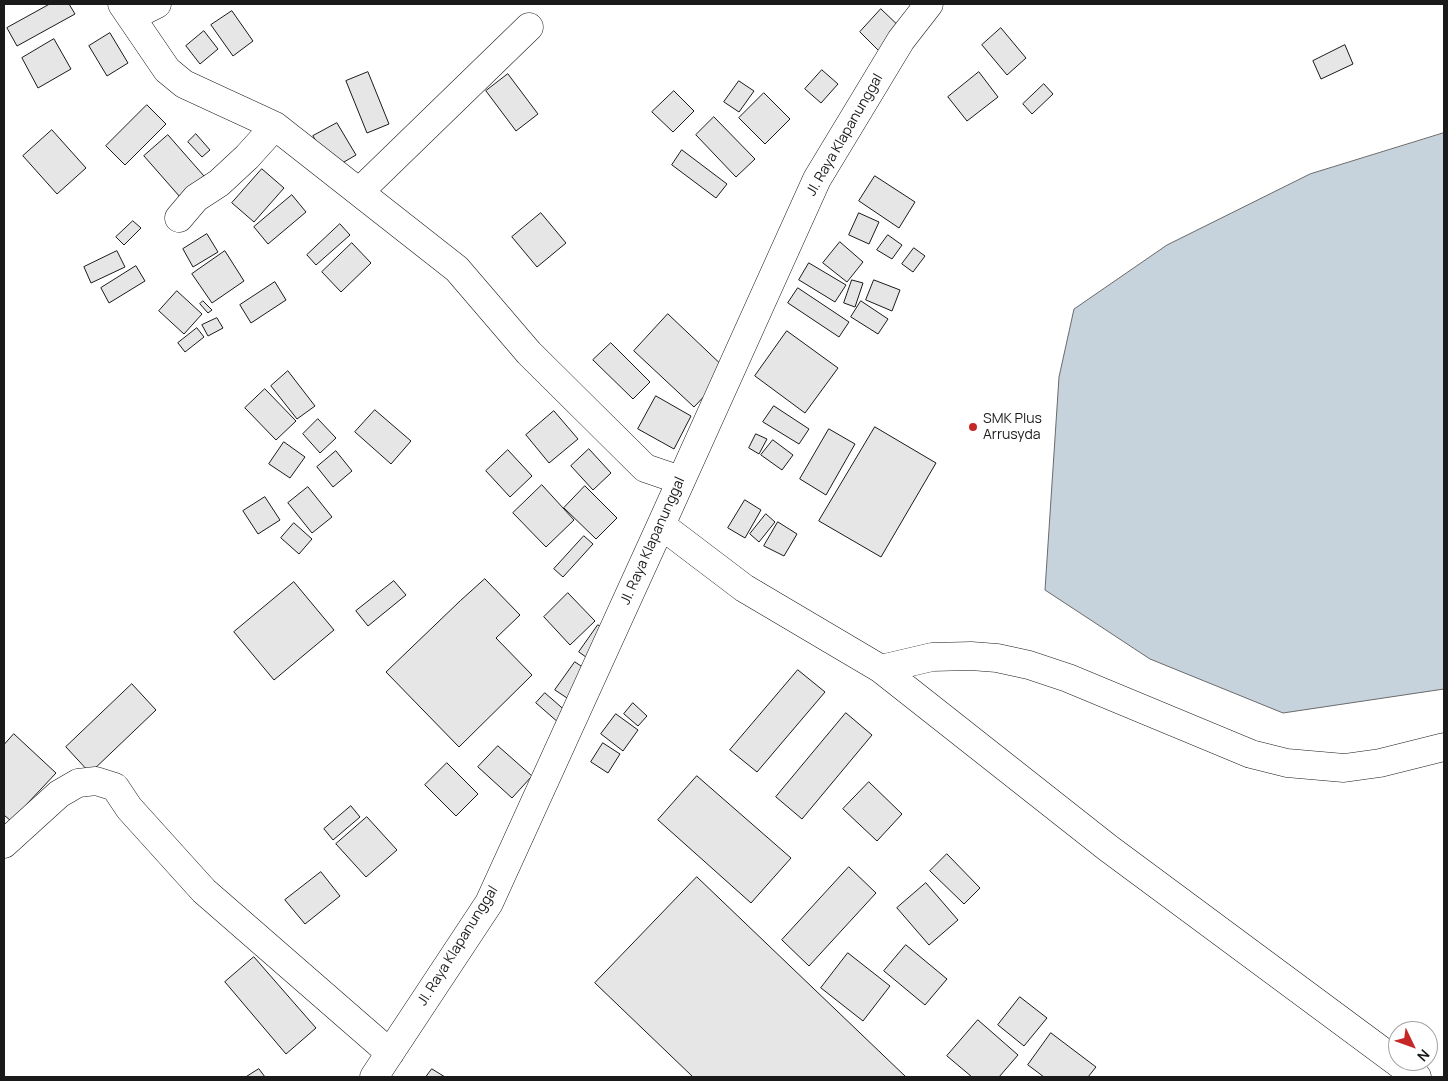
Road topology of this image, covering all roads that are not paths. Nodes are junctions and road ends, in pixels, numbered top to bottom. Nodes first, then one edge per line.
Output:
1 (157, 4) edge
2 (929, 4) edge
3 (126, 10) edge
4 (529, 27) dead end
5 (274, 126) junction
6 (359, 192) junction
7 (179, 218) dead end
8 (680, 480) junction
9 (661, 525) junction
10 (881, 669) junction
11 (1444, 747) edge
12 (4, 844) edge
13 (390, 1053) junction
14 (374, 1077) edge
15 (1417, 1077) edge

1 - 3 street
2 - 8 street, Jl. Raya Klapanunggal
3 - 5 street
4 - 6 street
5 - 6 street
5 - 7 street
6 - 8 street
8 - 9 street, Jl. Raya Klapanunggal
9 - 10 street
9 - 13 street, Jl. Raya Klapanunggal
10 - 11 street
10 - 15 street
12 - 13 street
13 - 14 street, Jl. Raya Klapanunggal

